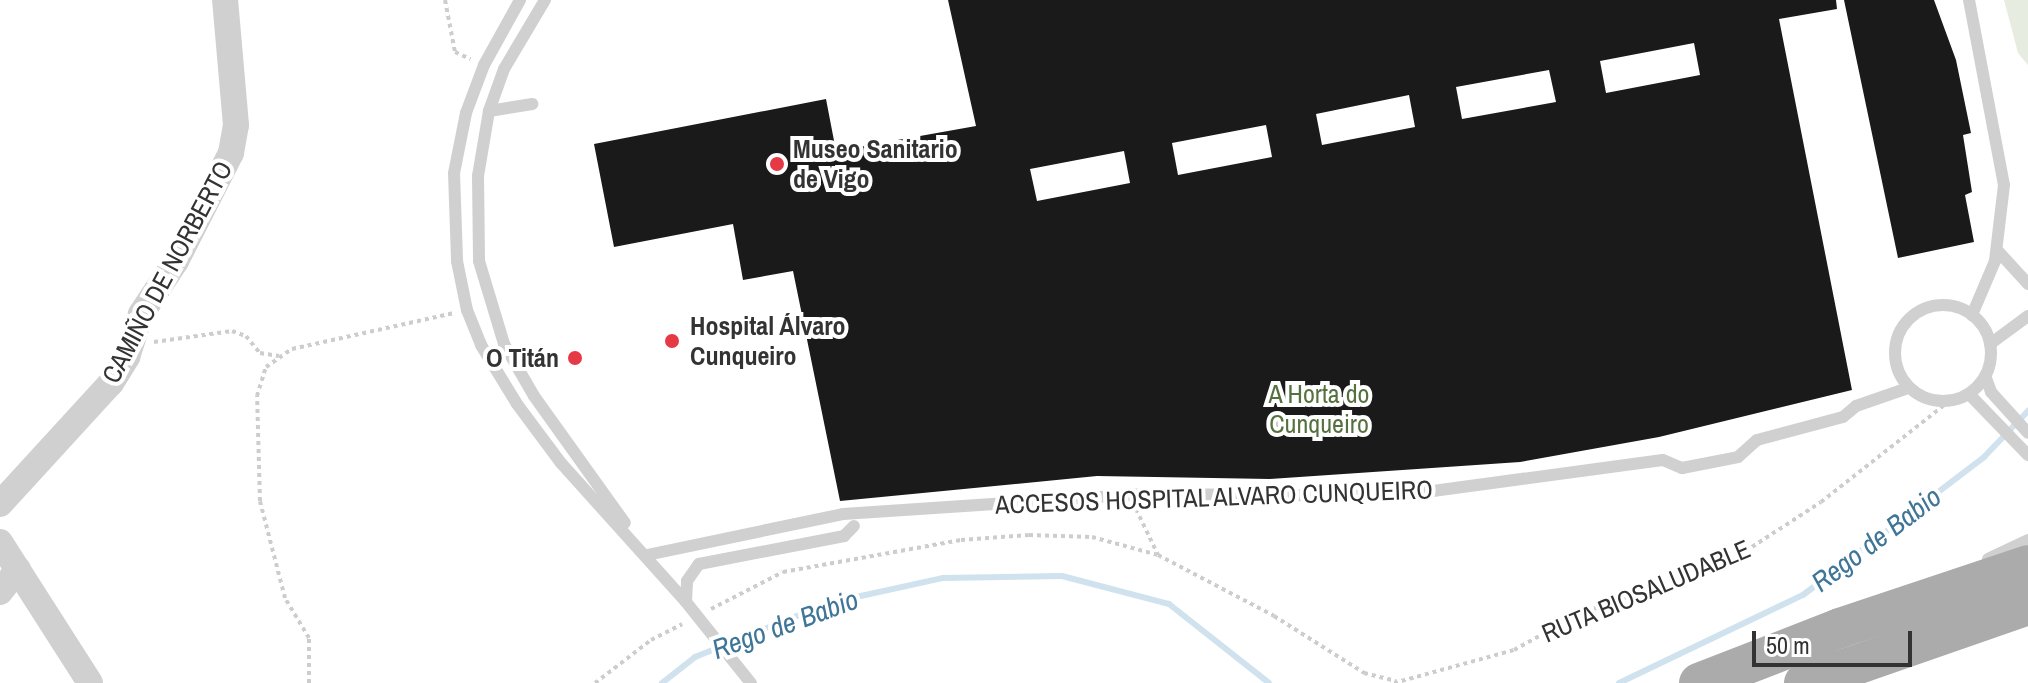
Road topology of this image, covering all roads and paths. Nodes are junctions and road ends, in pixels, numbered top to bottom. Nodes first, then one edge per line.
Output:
1 (225, 0) edge
2 (445, 0) edge
3 (520, 0) edge
4 (545, 0) edge
5 (1969, 0) edge
6 (484, 65) junction
7 (532, 104) dead end
8 (489, 111) junction
9 (1997, 250) junction
10 (2028, 284) edge
11 (467, 310) junction
12 (1972, 315) junction
13 (2028, 316) edge
14 (1990, 344) junction
15 (128, 353) junction
16 (281, 356) junction
17 (1986, 378) junction
18 (1908, 388) junction
19 (1969, 394) junction
20 (1952, 399) junction
21 (2028, 433) edge
22 (2028, 455) edge
23 (1132, 494) junction
24 (0, 504) edge
25 (854, 526) dead end
26 (2028, 540) edge
27 (0, 542) edge
28 (647, 555) junction
29 (1158, 555) junction
30 (2028, 565) edge
31 (1972, 566) dead end
32 (18, 569) junction
33 (1959, 572) dead end
34 (2028, 582) edge
35 (0, 592) edge
36 (686, 602) junction
37 (2028, 605) edge
38 (704, 613) dead end
39 (690, 619) dead end
40 (1840, 628) junction
41 (1395, 682) edge
42 (90, 683) edge
43 (309, 683) edge
44 (595, 683) edge
45 (751, 683) edge
46 (1699, 683) edge
47 (1741, 683) edge
48 (1804, 683) edge

1 - 15 street, CAMIÑO DE NORBERTO
2 - 6 path
3 - 6 lane
4 - 8 lane
5 - 9 lane
6 - 11 lane
7 - 8 lane
8 - 28 lane
9 - 10 lane
9 - 12 lane
11 - 16 path
11 - 28 lane
12 - 14 lane
12 - 18 lane
13 - 14 lane
14 - 17 lane
15 - 16 path
15 - 24 street, CAMIÑO DE NORBERTO
16 - 43 path
17 - 19 lane
17 - 21 lane
18 - 20 lane
18 - 23 lane, ACCESOS HOSPITAL ALVARO CUNQUEIRO
19 - 20 lane
19 - 22 lane
20 - 41 path, RUTA BIOSALUDABLE
23 - 28 lane, ACCESOS HOSPITAL ALVARO CUNQUEIRO
23 - 29 path
25 - 36 lane
26 - 31 lane
27 - 32 street
28 - 36 lane
29 - 38 path
29 - 41 path
30 - 40 main road
32 - 35 street
32 - 42 street
33 - 40 lane
34 - 47 main road
36 - 45 lane, bridge
37 - 48 main road
39 - 44 path
40 - 46 main road

